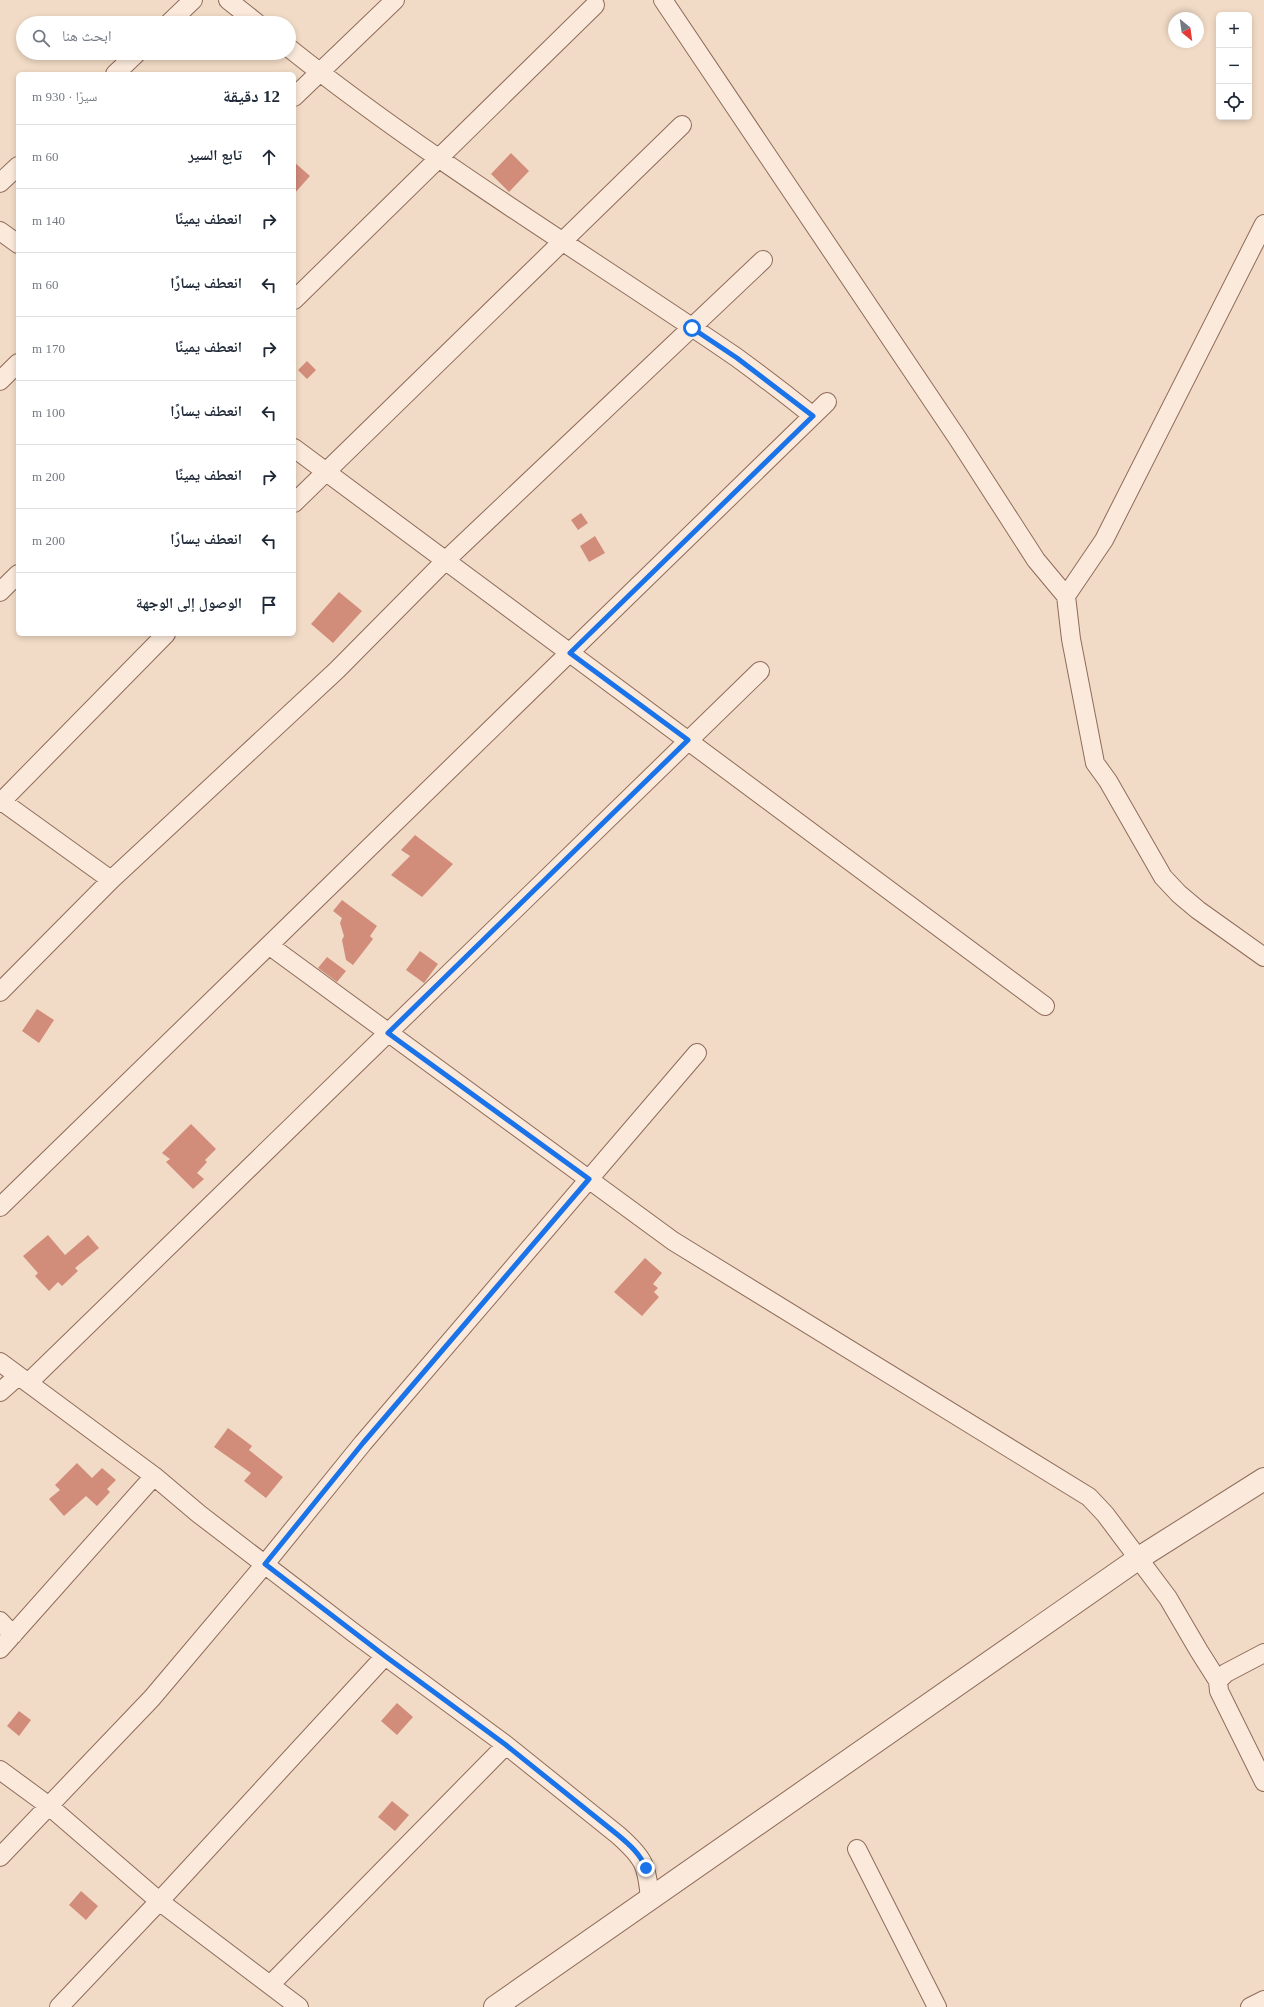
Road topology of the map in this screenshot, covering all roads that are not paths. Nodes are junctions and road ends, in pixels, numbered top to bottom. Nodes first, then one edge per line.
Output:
1 (193, 0) edge
2 (228, 0) edge
3 (395, 0) edge
4 (663, 0) edge
5 (595, 5) dead end
6 (176, 16) edge
7 (249, 16) edge
8 (296, 53) edge
9 (130, 60) edge
10 (117, 72) edge
11 (320, 72) junction
12 (296, 95) edge
13 (682, 125) dead end
14 (440, 158) junction
15 (16, 168) edge
16 (0, 183) edge
17 (1264, 224) edge
18 (0, 231) edge
19 (562, 241) junction
20 (16, 243) edge
21 (762, 260) dead end
22 (296, 298) edge
23 (692, 328) junction
24 (16, 365) edge
25 (0, 381) edge
26 (827, 402) dead end
27 (813, 416) junction
28 (296, 450) edge
29 (324, 472) junction
30 (296, 501) edge
31 (446, 560) junction
32 (16, 576) edge
33 (0, 592) edge
34 (1066, 596) junction
35 (164, 636) edge
36 (570, 653) junction
37 (760, 671) dead end
38 (688, 740) junction
39 (1, 802) edge
40 (111, 880) junction
41 (270, 946) junction
42 (1264, 956) edge
43 (0, 992) edge
44 (1045, 1006) dead end
45 (388, 1033) junction
46 (697, 1053) dead end
47 (589, 1179) junction
48 (0, 1207) edge
49 (0, 1362) edge
50 (23, 1379) junction
51 (0, 1392) edge
52 (154, 1476) junction
53 (1264, 1479) edge
54 (1139, 1558) junction
55 (265, 1564) junction
56 (0, 1621) edge
57 (13, 1635) junction
58 (0, 1649) edge
59 (1264, 1653) edge
60 (385, 1656) junction
61 (1218, 1681) junction
62 (506, 1745) junction
63 (0, 1770) edge
64 (1264, 1782) edge
65 (49, 1806) junction
66 (857, 1849) dead end
67 (0, 1857) edge
68 (650, 1899) junction
69 (159, 1901) junction
70 (271, 1984) junction
71 (1264, 2000) edge
72 (59, 2007) edge
73 (299, 2007) edge
74 (495, 2007) edge
75 (937, 2007) edge
76 (1250, 2007) edge

1 - 6 street
2 - 7 street
3 - 11 street
4 - 34 street
5 - 14 street
8 - 11 street
9 - 10 street
11 - 12 street
11 - 14 street
13 - 19 street
14 - 19 street
14 - 22 street
15 - 16 street
17 - 34 street
18 - 20 street
19 - 23 street
19 - 29 street
21 - 23 street
23 - 27 street
23 - 31 street
24 - 25 street
26 - 27 street
27 - 36 street
28 - 29 street
29 - 30 street
29 - 31 street
31 - 36 street
31 - 40 street
32 - 33 street
34 - 42 street
35 - 39 street
36 - 38 street
36 - 41 street
37 - 38 street
38 - 44 street
38 - 45 street
39 - 40 street
40 - 43 street
41 - 45 street
41 - 48 street
45 - 47 street
45 - 50 street
46 - 47 street
47 - 54 street
47 - 55 street
49 - 50 street
50 - 51 street
50 - 52 street
52 - 55 street
52 - 57 street
53 - 54 street
54 - 61 street
54 - 68 street
55 - 60 street
55 - 65 street
56 - 57 street
57 - 58 street
59 - 61 street
60 - 62 street
60 - 69 street
61 - 64 street
62 - 68 street
62 - 70 street
63 - 65 street
65 - 67 street
65 - 69 street
66 - 75 street
68 - 74 street
69 - 70 street
69 - 72 street
70 - 73 street
71 - 76 street

